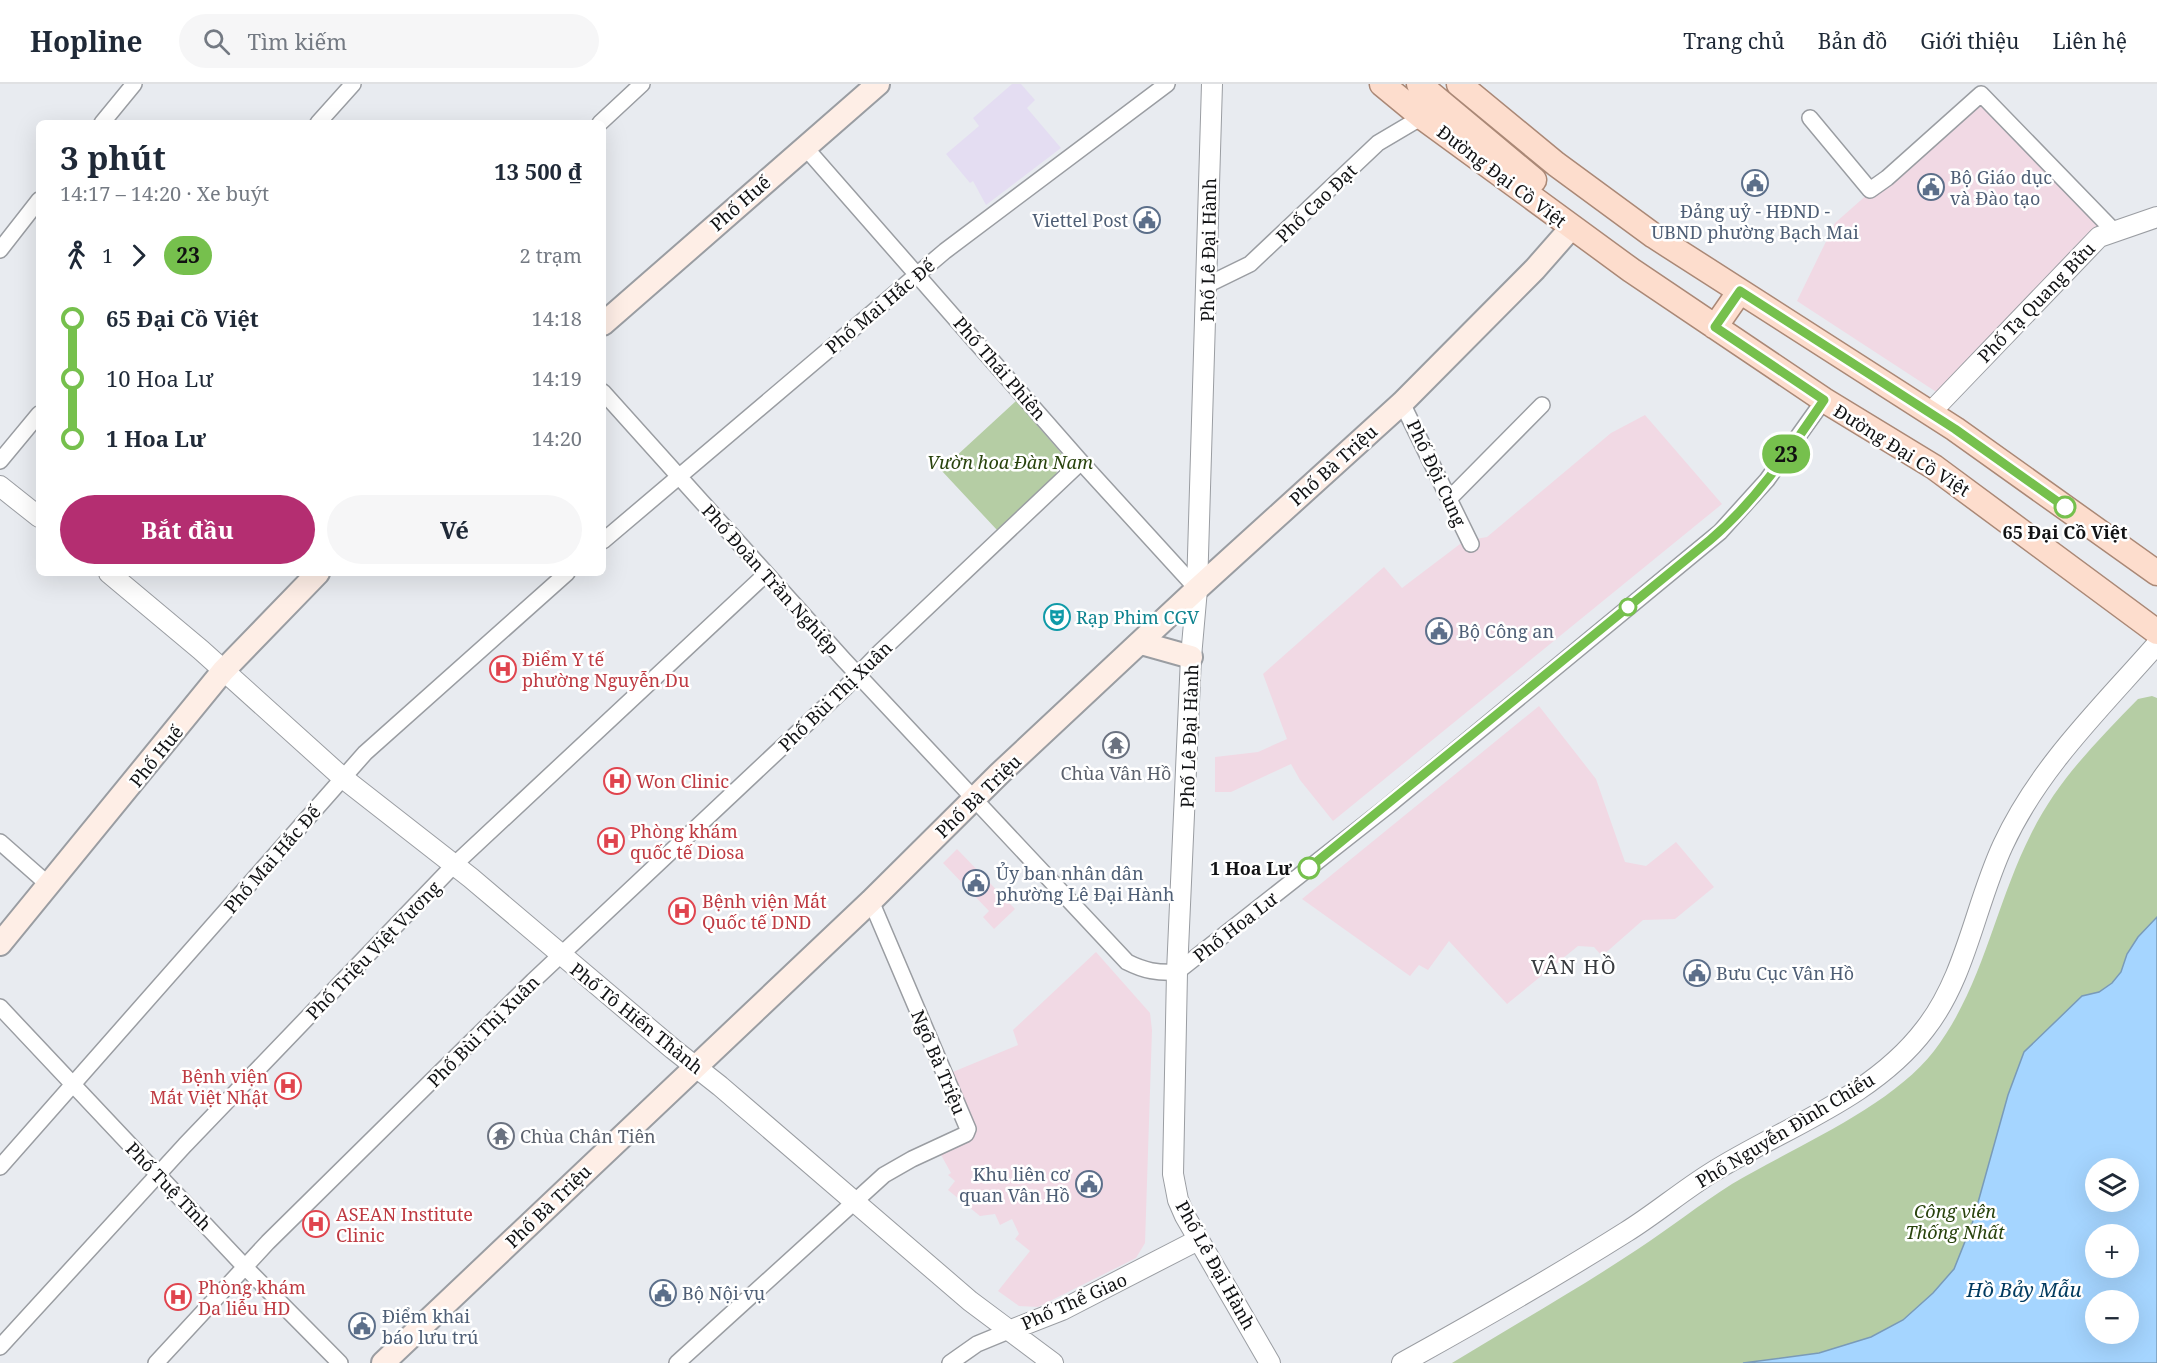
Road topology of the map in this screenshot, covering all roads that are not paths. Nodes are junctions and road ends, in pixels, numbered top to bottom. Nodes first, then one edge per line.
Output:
1 (134, 84) edge
2 (353, 84) edge
3 (642, 84) edge
4 (878, 84) edge
5 (1167, 84) edge
6 (1212, 84) edge
7 (1382, 84) edge
8 (1459, 84) edge
9 (1420, 85) edge
10 (1422, 117) junction
11 (1810, 118) dead end
12 (104, 120) edge
13 (321, 120) edge
14 (603, 120) edge
15 (804, 146) junction
16 (1556, 164) junction
17 (36, 204) edge
18 (2157, 217) edge
19 (1571, 228) junction
20 (2114, 231) junction
21 (1592, 242) junction
22 (0, 250) edge
23 (919, 274) junction
24 (1208, 285) junction
25 (1740, 291) junction
26 (606, 321) edge
27 (1715, 327) junction
28 (606, 395) edge
29 (1824, 400) junction
30 (1402, 403) junction
31 (1542, 405) dead end
32 (1931, 412) junction
33 (36, 418) edge
34 (0, 461) edge
35 (1082, 462) junction
36 (679, 477) junction
37 (0, 486) edge
38 (1449, 499) junction
39 (36, 515) edge
40 (606, 538) edge
41 (1471, 544) dead end
42 (2157, 573) edge
43 (766, 574) junction
44 (112, 576) edge
45 (315, 576) edge
46 (564, 576) edge
47 (1197, 589) junction
48 (2157, 632) edge
49 (1142, 643) junction
50 (2157, 644) edge
51 (1191, 657) junction
52 (223, 671) junction
53 (858, 674) junction
54 (343, 778) junction
55 (974, 799) junction
56 (0, 843) edge
57 (454, 865) junction
58 (50, 886) junction
59 (871, 901) junction
60 (0, 944) edge
61 (560, 954) junction
62 (1177, 972) junction
63 (0, 1006) edge
64 (695, 1066) junction
65 (73, 1084) junction
66 (0, 1167) edge
67 (159, 1175) junction
68 (854, 1202) junction
69 (1198, 1240) junction
70 (245, 1267) junction
71 (1011, 1330) junction
72 (0, 1347) edge
73 (685, 1361) edge
74 (156, 1363) edge
75 (340, 1363) edge
76 (383, 1363) edge
77 (950, 1363) edge
78 (1053, 1363) edge
79 (1270, 1363) edge
80 (1402, 1363) edge

1 - 12 street
2 - 13 street
3 - 14 street
4 - 15 main road, Phố Huế
5 - 23 street, Phố Mai Hắc Đế
6 - 24 street, Phố Lê Đại Hành
7 - 10 main road, Đường Đại Cồ Việt
8 - 16 main road
9 - 16 main road
9 - 21 main road
10 - 19 main road, Đường Đại Cồ Việt
10 - 24 street, Phố Cao Đạt
11 - 20 street
15 - 23 street, Phố Thái Phiên
15 - 26 main road, Phố Huế
16 - 25 main road
17 - 22 street
18 - 20 street, Phố Tạ Quang Bửu
19 - 21 main road, Đường Đại Cồ Việt
19 - 30 main road, Phố Bà Triệu
20 - 32 street, Phố Tạ Quang Bửu
21 - 27 main road, Đường Đại Cồ Việt
23 - 35 street, Phố Thái Phiên
23 - 36 street, Phố Mai Hắc Đế
24 - 47 street, Phố Lê Đại Hành
25 - 27 main road
25 - 32 main road
27 - 29 main road, Đường Đại Cồ Việt
28 - 36 street, Phố Đoàn Trần Nghiệp
29 - 48 main road, Đường Đại Cồ Việt
29 - 62 street, Phố Hoa Lư
30 - 38 street, Phố Đội Cung
30 - 47 main road, Phố Bà Triệu
31 - 38 street
32 - 42 main road
33 - 34 street
35 - 47 street, Phố Thái Phiên
35 - 53 street, Phố Bùi Thị Xuân
36 - 40 street, Phố Mai Hắc Đế
36 - 43 street, Phố Đoàn Trần Nghiệp
37 - 39 street
38 - 41 street, Phố Đội Cung
43 - 53 street, Phố Đoàn Trần Nghiệp
43 - 57 street, Phố Triệu Việt Vương
44 - 52 street, Phố Tô Hiến Thành
45 - 52 main road, Phố Huế
46 - 54 street, Phố Mai Hắc Đế
47 - 49 main road, Phố Bà Triệu
47 - 51 street, Phố Lê Đại Hành
49 - 51 main road
49 - 55 main road, Phố Bà Triệu
50 - 80 street, Phố Nguyễn Đình Chiểu
51 - 62 street, Phố Lê Đại Hành
52 - 54 street, Phố Tô Hiến Thành
52 - 58 main road, Phố Huế
53 - 55 street, Phố Đoàn Trần Nghiệp
53 - 61 street, Phố Bùi Thị Xuân
54 - 57 street, Phố Tô Hiến Thành
54 - 65 street, Phố Mai Hắc Đế
55 - 59 main road, Phố Bà Triệu
55 - 62 street, Phố Đoàn Trần Nghiệp
56 - 58 street
57 - 61 street, Phố Tô Hiến Thành
57 - 67 street, Phố Triệu Việt Vương
58 - 60 main road, Phố Huế
59 - 64 main road, Phố Bà Triệu
59 - 68 street, Ngõ Bà Triệu
61 - 64 street, Phố Tô Hiến Thành
61 - 70 street, Phố Bùi Thị Xuân
62 - 69 street, Phố Lê Đại Hành
63 - 65 street, Phố Tuệ Tĩnh
64 - 68 street, Phố Tô Hiến Thành
64 - 76 main road, Phố Bà Triệu
65 - 66 street, Phố Mai Hắc Đế
65 - 67 street, Phố Tuệ Tĩnh
67 - 70 street, Phố Tuệ Tĩnh
67 - 72 street, Phố Triệu Việt Vương
68 - 71 street, Phố Tô Hiến Thành
68 - 73 street
69 - 71 street, Phố Thể Giao
69 - 79 street, Phố Lê Đại Hành
70 - 74 street, Phố Bùi Thị Xuân
70 - 75 street, Phố Tuệ Tĩnh
71 - 77 street, Phố Thể Giao
71 - 78 street, Phố Tô Hiến Thành

